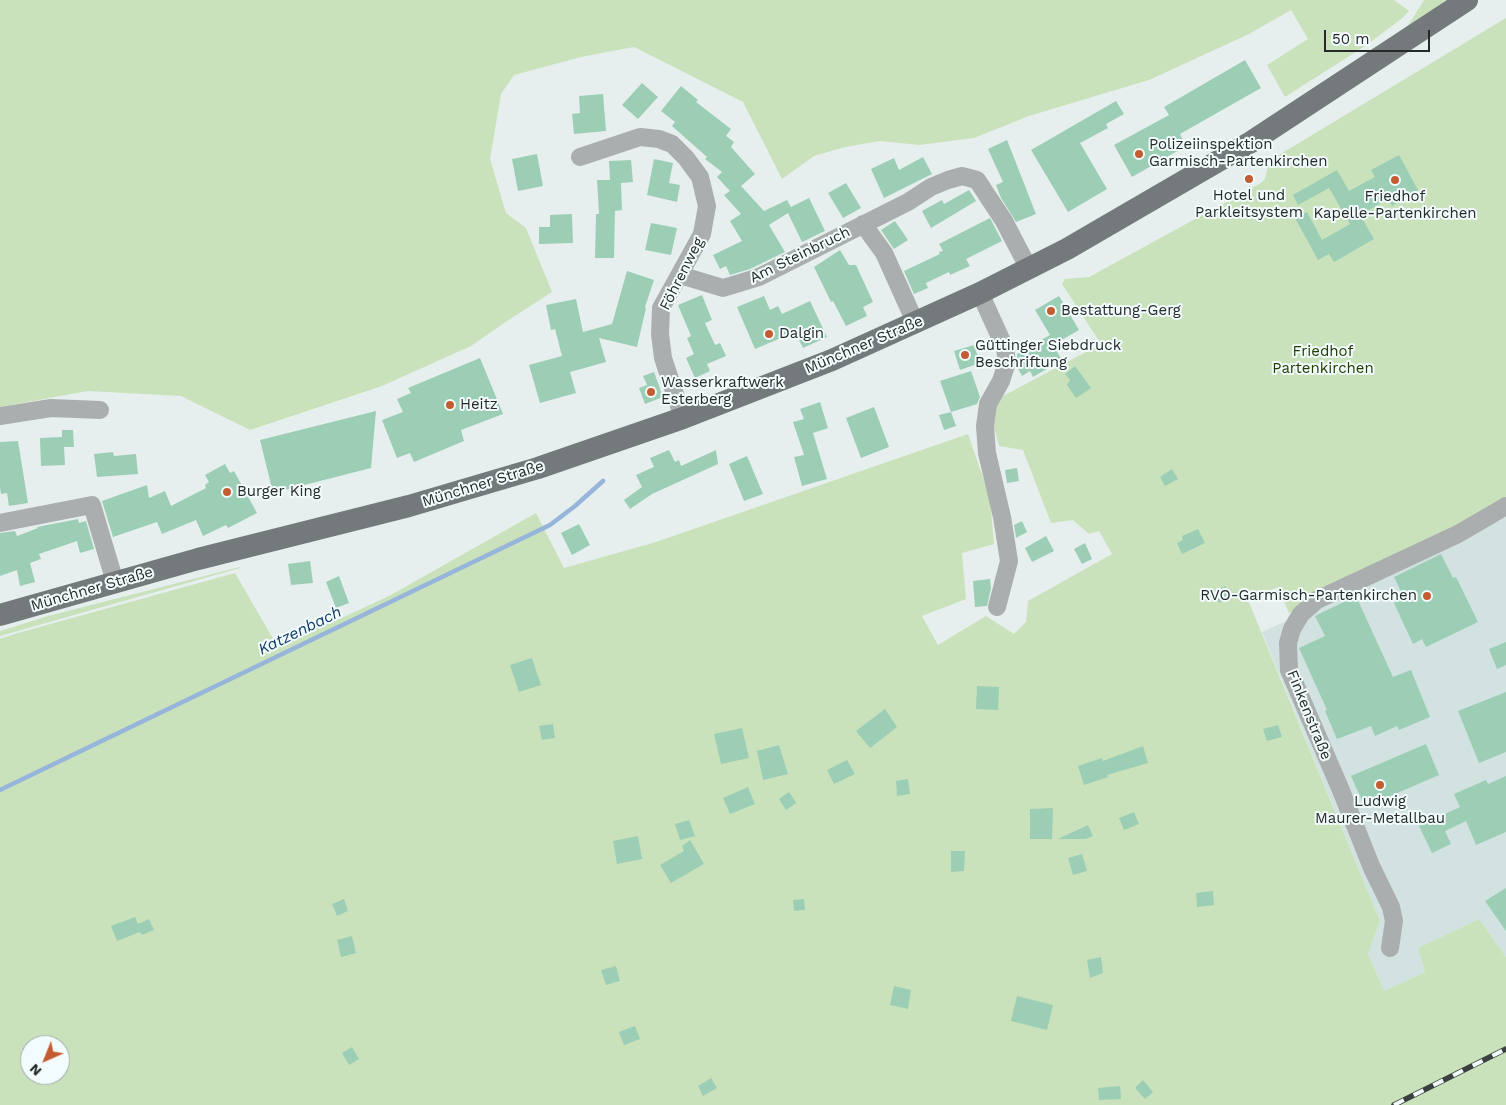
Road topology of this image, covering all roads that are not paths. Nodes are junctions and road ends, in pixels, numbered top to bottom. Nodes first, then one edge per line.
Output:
1 (1467, 0) edge
2 (580, 157) dead end
3 (863, 224) junction
4 (1029, 269) junction
5 (680, 275) junction
6 (980, 294) junction
7 (916, 324) junction
8 (100, 410) dead end
9 (0, 416) edge
10 (683, 418) junction
11 (1506, 506) edge
12 (0, 524) edge
13 (115, 582) junction
14 (997, 608) dead end
15 (0, 615) edge
16 (1390, 948) dead end

1 - 4 main road, Münchner Straße
2 - 5 street, Föhrenweg
3 - 4 street, Am Steinbruch
3 - 5 street, Am Steinbruch
3 - 7 street, Am Steinbruch
4 - 6 main road, Münchner Straße
5 - 10 street, Föhrenweg
6 - 7 main road, Münchner Straße
6 - 14 street
7 - 10 main road, Münchner Straße
8 - 9 street
10 - 13 main road, Münchner Straße
11 - 16 street, Finkenstraße
12 - 13 street
13 - 15 main road, Münchner Straße

